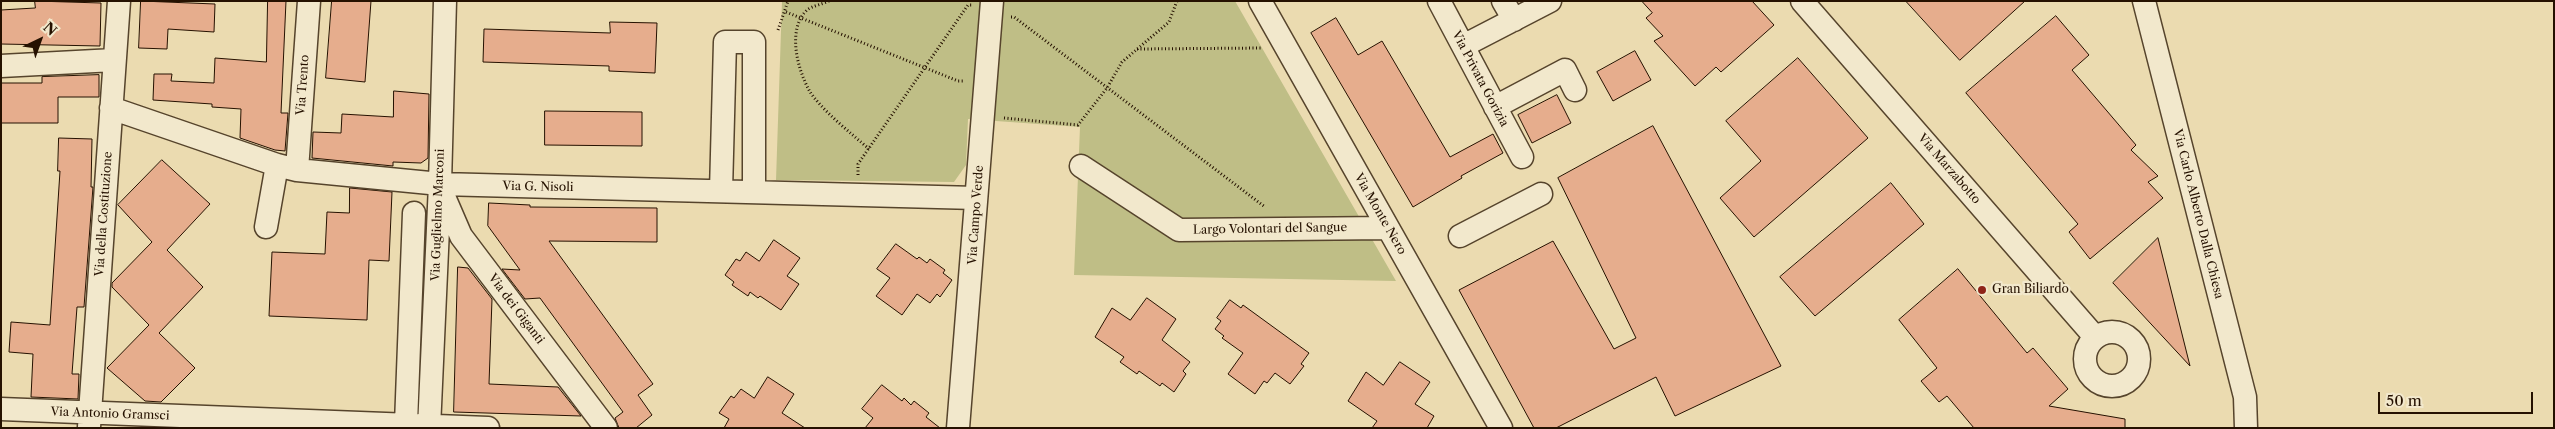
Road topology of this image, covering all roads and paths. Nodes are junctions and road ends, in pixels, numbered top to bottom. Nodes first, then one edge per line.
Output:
1 (119, 1) edge
2 (309, 1) edge
3 (445, 1) edge
4 (788, 1) edge
5 (829, 1) edge
6 (1177, 1) edge
7 (1260, 1) edge
8 (1439, 1) edge
9 (1550, 1) edge
10 (1802, 1) edge
11 (2144, 1) edge
12 (991, 8) edge
13 (1508, 11) edge
14 (786, 12) junction
15 (802, 19) junction
16 (778, 30) dead end
17 (1276, 30) junction
18 (1463, 46) junction
19 (1136, 49) junction
20 (114, 60) junction
21 (1, 66) edge
22 (926, 67) junction
23 (985, 80) junction
24 (1107, 88) junction
25 (1575, 90) dead end
26 (1495, 106) junction
27 (111, 108) junction
28 (1004, 118) dead end
29 (869, 149) junction
30 (1522, 157) dead end
31 (1081, 166) dead end
32 (287, 168) junction
33 (868, 177) dead end
34 (440, 184) junction
35 (721, 191) junction
36 (754, 192) junction
37 (1541, 194) dead end
38 (976, 198) junction
39 (414, 213) dead end
40 (266, 227) dead end
41 (1292, 228) junction
42 (1388, 228) junction
43 (1460, 236) dead end
44 (413, 242) junction
45 (437, 243) junction
46 (2095, 337) dead end
47 (1, 410) edge
48 (89, 420) edge
49 (406, 424) junction
50 (429, 426) edge
51 (488, 428) edge
52 (606, 428) edge
53 (958, 428) edge
54 (1501, 428) edge
55 (2246, 428) edge

1 - 20 street, Via della Costituzione
2 - 32 street, Via Trento
3 - 34 street, Via Guglielmo Marconi
4 - 14 path
5 - 15 path
6 - 19 path
7 - 17 street, Via Monte Nero
8 - 18 street, Via Privata Gorizia
9 - 13 street
10 - 46 street, Via Marzabotto
11 - 55 street, Via Carlo Alberto Dalla Chiesa
12 - 22 path
12 - 23 street, Via Campo Verde
12 - 24 path
13 - 18 street
14 - 15 path
14 - 16 path
15 - 22 path
15 - 29 path
17 - 19 path
17 - 42 street, Via Monte Nero
18 - 26 street, Via Privata Gorizia
19 - 24 path
20 - 21 street
20 - 27 street, Via della Costituzione
22 - 23 path
22 - 29 path
23 - 38 street, Via Campo Verde
24 - 28 path
24 - 41 path
25 - 26 street
26 - 30 street, Via Privata Gorizia
27 - 32 street, Via G. Nisoli
27 - 48 street, Via della Costituzione
29 - 33 path
31 - 41 street, Largo Volontari del Sangue
32 - 34 street, Via G. Nisoli
32 - 40 street, Via Trento
34 - 35 street, Via G. Nisoli
34 - 45 street, Via Guglielmo Marconi
34 - 52 street, Via dei Giganti
35 - 36 street, Via G. Nisoli
35 - 36 street
36 - 38 street, Via G. Nisoli
37 - 43 street
38 - 53 street, Via Campo Verde
39 - 44 street
41 - 42 street, Largo Volontari del Sangue
42 - 54 street, Via Monte Nero
44 - 45 street
44 - 49 street
45 - 50 street, Via Guglielmo Marconi
47 - 48 street, Via Antonio Gramsci
48 - 49 street, Via Antonio Gramsci
49 - 50 street, Via Antonio Gramsci
50 - 51 street, Via Antonio Gramsci

